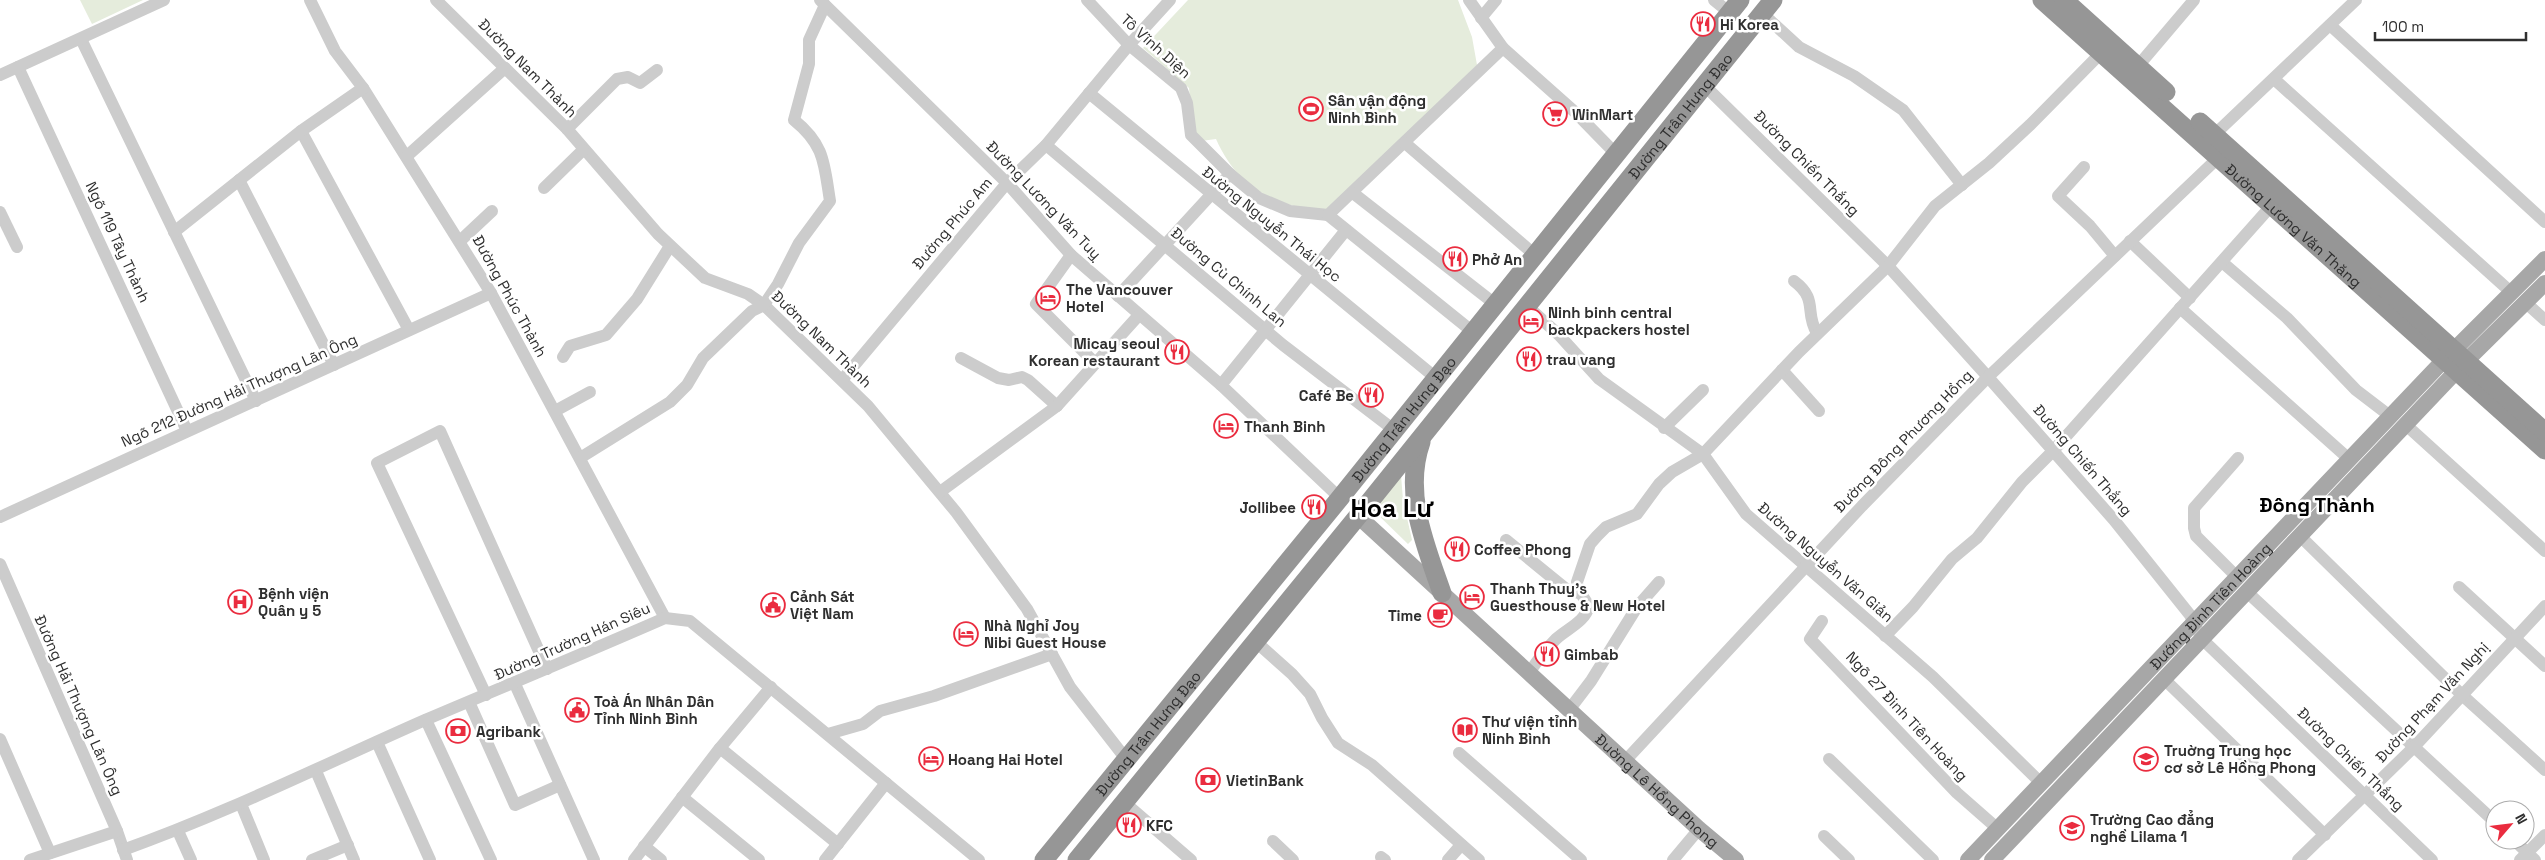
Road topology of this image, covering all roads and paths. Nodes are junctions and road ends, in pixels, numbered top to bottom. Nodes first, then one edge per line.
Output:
1 (164, 0) edge
2 (310, 0) edge
3 (436, 0) edge
4 (1087, 0) edge
5 (1170, 0) edge
6 (1469, 0) edge
7 (1496, 0) edge
8 (1714, 0) edge
9 (2042, 0) edge
10 (2064, 0) edge
11 (2194, 0) edge
12 (2356, 0) edge
13 (822, 2) edge
14 (1735, 6) edge
15 (1767, 7) edge
16 (1481, 18) junction
17 (2330, 25) junction
18 (81, 40) junction
19 (1129, 45) junction
20 (1503, 48) junction
21 (2102, 52) junction
22 (2138, 66) junction
23 (18, 67) junction
24 (505, 68) junction
25 (657, 70) dead end
26 (0, 75) edge
27 (2274, 79) junction
28 (1704, 85) junction
29 (363, 88) junction
30 (1089, 93) junction
31 (567, 129) junction
32 (301, 131) junction
33 (2214, 135) junction
34 (1405, 143) junction
35 (1046, 145) junction
36 (583, 150) junction
37 (1616, 154) junction
38 (407, 156) junction
39 (2219, 157) junction
40 (2084, 167) dead end
41 (1230, 174) junction
42 (239, 180) junction
43 (1006, 183) junction
44 (1962, 185) junction
45 (544, 188) dead end
46 (1353, 193) junction
47 (1210, 194) junction
48 (2272, 205) junction
49 (492, 211) dead end
50 (0, 212) edge
51 (1328, 215) junction
52 (2545, 222) edge
53 (1346, 230) junction
54 (174, 232) junction
55 (460, 241) junction
56 (2130, 241) junction
57 (1164, 244) junction
58 (670, 246) junction
59 (17, 247) dead end
60 (1071, 255) junction
61 (1535, 255) junction
62 (2115, 256) junction
63 (2545, 259) edge
64 (2222, 262) junction
65 (1888, 266) junction
66 (1309, 275) junction
67 (1794, 281) dead end
68 (2545, 283) edge
69 (491, 293) junction
70 (1118, 296) junction
71 (2190, 298) junction
72 (2518, 298) junction
73 (1496, 304) junction
74 (764, 305) junction
75 (1527, 306) junction
76 (2180, 308) junction
77 (1139, 315) junction
78 (2545, 320) edge
79 (409, 330) junction
80 (1266, 330) junction
81 (1473, 332) junction
82 (1818, 333) junction
83 (563, 356) dead end
84 (961, 358) dead end
85 (2454, 361) junction
86 (1095, 363) junction
87 (334, 365) junction
88 (1782, 370) junction
89 (1988, 377) junction
90 (1436, 378) junction
91 (842, 380) junction
92 (1221, 385) junction
93 (1703, 390) dead end
94 (590, 392) dead end
95 (256, 401) junction
96 (1057, 406) junction
97 (555, 411) junction
98 (1819, 411) dead end
99 (2390, 416) junction
100 (2406, 425) junction
101 (1664, 428) junction
102 (1394, 430) junction
103 (188, 431) junction
104 (1425, 432) junction
105 (2545, 432) edge
106 (2053, 450) junction
107 (2545, 450) edge
108 (1703, 454) junction
109 (580, 458) junction
110 (2238, 458) dead end
111 (2349, 459) junction
112 (940, 492) junction
113 (1340, 498) junction
114 (1358, 516) junction
115 (2295, 516) junction
116 (0, 517) edge
117 (2304, 532) junction
118 (1506, 540) dead end
119 (2545, 551) edge
120 (0, 564) edge
121 (1805, 566) junction
122 (2237, 577) junction
123 (1659, 582) dead end
124 (2459, 587) dead end
125 (2247, 592) junction
126 (1442, 593) junction
127 (1582, 594) junction
128 (2545, 606) edge
129 (665, 618) junction
130 (1822, 621) dead end
131 (2193, 623) junction
132 (1885, 636) junction
133 (2515, 638) junction
134 (2202, 640) junction
135 (1255, 642) junction
136 (1052, 654) junction
137 (2545, 666) edge
138 (547, 669) junction
139 (1529, 673) junction
140 (2164, 679) junction
141 (515, 684) junction
142 (771, 687) junction
143 (2462, 695) junction
144 (486, 696) junction
145 (470, 702) junction
146 (1569, 710) junction
147 (426, 720) junction
148 (828, 734) junction
149 (0, 739) edge
150 (377, 742) junction
151 (2414, 747) junction
152 (720, 748) junction
153 (1459, 753) dead end
154 (2067, 756) junction
155 (1126, 759) junction
156 (1828, 759) dead end
157 (1624, 761) junction
158 (2080, 768) junction
159 (2545, 770) edge
160 (316, 771) junction
161 (2041, 783) junction
162 (886, 784) junction
163 (560, 785) junction
164 (2366, 795) junction
165 (682, 797) junction
166 (1124, 802) junction
167 (241, 804) junction
168 (2485, 813) edge
169 (1699, 829) junction
170 (1998, 829) junction
171 (117, 831) junction
172 (178, 831) junction
173 (2325, 834) junction
174 (2545, 835) edge
175 (1824, 836) dead end
176 (1273, 841) dead end
177 (838, 844) junction
178 (348, 845) junction
179 (1461, 845) junction
180 (644, 846) junction
181 (50, 853) junction
182 (125, 855) edge
183 (2528, 857) edge
184 (30, 860) edge
185 (191, 860) edge
186 (264, 860) edge
187 (312, 860) edge
188 (354, 860) edge
189 (430, 860) edge
190 (491, 860) edge
191 (594, 860) edge
192 (634, 860) edge
193 (661, 860) edge
194 (759, 860) edge
195 (826, 860) edge
196 (979, 860) edge
197 (1044, 860) edge
198 (1077, 860) edge
199 (1191, 860) edge
200 (1293, 860) edge
201 (1448, 860) edge
202 (1479, 860) edge
203 (1581, 860) edge
204 (1673, 860) edge
205 (1736, 860) edge
206 (1849, 860) edge
207 (1933, 860) edge
208 (1968, 860) edge
209 (1992, 860) edge
210 (2298, 860) edge
211 (2432, 860) edge

1 - 18 street
2 - 29 street, Đường Phúc Thành
3 - 24 street, Đường Nam Thành
4 - 19 street, Tô Vĩnh Diện
5 - 19 street, Đường Phúc Am
6 - 16 street
7 - 16 street
8 - 14 street
9 - 21 highway, Đường Lương Văn Thăng
10 - 22 highway, Đường Lương Văn Thăng
11 - 22 street
12 - 17 street
13 - 43 street, Đường Lương Văn Tuỵ
13 - 74 street
14 - 37 highway, Đường Trân Hưng Đạo
15 - 28 highway, Đường Trân Hưng Đạo
15 - 44 street
16 - 20 street
17 - 27 street
17 - 52 street
18 - 23 street
18 - 54 street
19 - 30 street, Đường Phúc Am
19 - 41 street, Tô Vĩnh Diện
20 - 34 street
20 - 37 street
21 - 39 highway, Đường Lương Văn Thăng
21 - 44 street
22 - 33 highway, Đường Lương Văn Thăng
23 - 26 street
23 - 103 street, Ngõ 119 Tây Thành
24 - 31 street, Đường Nam Thành
24 - 38 street
25 - 31 street
27 - 33 street
27 - 72 street
28 - 65 street, Đường Chiến Thắng
28 - 75 highway, Đường Trân Hưng Đạo
29 - 32 street
29 - 38 street, Đường Phúc Thành
30 - 35 street, Đường Phúc Am
30 - 47 street, Đường Nguyễn Thái Học
31 - 36 street, Đường Nam Thành
32 - 42 street
32 - 79 street
33 - 85 highway, Đường Lương Văn Thăng
34 - 46 street
34 - 61 street
35 - 43 street, Đường Phúc Am
35 - 57 street, Đường Cù Chính Lan
36 - 45 street
36 - 58 street, Đường Nam Thành
37 - 61 highway, Đường Trân Hưng Đạo
38 - 55 street, Đường Phúc Thành
39 - 48 highway, Đường Lương Văn Thăng
39 - 56 street, Đường Đông Phương Hồng
40 - 62 street
41 - 47 street
41 - 51 street, Tô Vĩnh Diện
42 - 54 street
42 - 87 street
43 - 60 street, Đường Lương Văn Tuỵ
43 - 91 street, Đường Phúc Am
44 - 65 street
46 - 51 street
46 - 73 street
47 - 57 street
47 - 66 street, Đường Nguyễn Thái Học
48 - 64 street
48 - 85 highway, Đường Lương Văn Thăng
49 - 55 street
50 - 59 street
51 - 53 street
53 - 66 street
53 - 81 street
54 - 95 street
55 - 69 street, Đường Phúc Thành
56 - 62 street, Đường Đông Phương Hồng
56 - 71 street
57 - 70 street
57 - 80 street, Đường Cù Chính Lan
58 - 74 street, Đường Nam Thành
58 - 83 street
60 - 70 street, Đường Lương Văn Tuỵ
60 - 86 street
61 - 73 highway, Đường Trân Hưng Đạo
62 - 89 street, Đường Đông Phương Hồng
63 - 72 main road
64 - 71 street
64 - 99 street
65 - 82 street
65 - 89 street, Đường Chiến Thắng
66 - 80 street
66 - 90 street, Đường Nguyễn Thái Học
67 - 82 street
68 - 72 main road
69 - 79 street, Ngõ 212 Đường Hải Thượng Lãn Ông
69 - 97 street, Đường Phúc Thành
70 - 77 street, Đường Lương Văn Tuỵ
71 - 76 street
72 - 78 street
72 - 85 main road
73 - 81 highway, Đường Trân Hưng Đạo
74 - 91 street, Đường Nam Thành
74 - 109 street
75 - 101 street, Đường Nguyễn Văn Giản
75 - 104 highway, Đường Trân Hưng Đạo
76 - 106 street
76 - 111 street
77 - 86 street
77 - 92 street, Đường Lương Văn Tuỵ
79 - 87 street, Ngõ 212 Đường Hải Thượng Lãn Ông
80 - 92 street
80 - 102 street, Đường Cù Chính Lan
81 - 90 highway, Đường Trân Hưng Đạo
82 - 88 street
84 - 96 street
85 - 99 main road, Đướng Đinh Tiên Hoàng
85 - 100 main road, Đướng Đinh Tiên Hoàng
85 - 105 highway, Đường Lương Văn Thăng
85 - 107 highway, Đường Lương Văn Thăng
86 - 96 street
87 - 95 street, Ngõ 212 Đường Hải Thượng Lãn Ông
88 - 98 street
88 - 108 street
89 - 106 street, Đường Chiến Thắng
89 - 121 street, Đường Đông Phương Hồng
90 - 102 highway, Đường Trân Hưng Đạo
91 - 112 street, Đường Nam Thành
92 - 113 street, Đường Lương Văn Tuỵ
93 - 101 street
94 - 97 street
95 - 103 street, Ngõ 212 Đường Hải Thượng Lãn Ông
96 - 112 street
97 - 109 street, Đường Phúc Thành
99 - 111 main road, Đướng Đinh Tiên Hoàng
100 - 117 main road, Đướng Đinh Tiên Hoàng
100 - 119 street
101 - 108 street, Đường Nguyễn Văn Giản
102 - 113 highway, Đường Trân Hưng Đạo
103 - 116 street, Ngõ 212 Đường Hải Thượng Lãn Ông
104 - 114 highway, Đường Trân Hưng Đạo
104 - 126 highway
106 - 131 street, Đường Chiến Thắng
106 - 132 street
108 - 121 street, Đường Nguyễn Văn Giản
108 - 127 street
109 - 129 street, Đường Phúc Thành
110 - 122 street
111 - 115 main road, Đướng Đinh Tiên Hoàng
112 - 136 street, Đường Nam Thành
113 - 114 highway
113 - 155 highway, Đường Trân Hưng Đạo
114 - 126 main road, Đuờng Lê Hồng Phong
114 - 135 highway, Đường Trân Hưng Đạo
115 - 117 street
115 - 122 main road, Đướng Đinh Tiên Hoàng
117 - 125 main road, Đướng Đinh Tiên Hoàng
117 - 143 street
118 - 127 street
120 - 171 street, Đường Hải Thượng Lãn Ông
121 - 132 street, Đường Nguyễn Văn Giản
121 - 157 street, Đường Đông Phương Hồng
122 - 131 main road, Đướng Đinh Tiên Hoàng
123 - 146 street
124 - 133 street
125 - 134 main road, Đướng Đinh Tiên Hoàng
125 - 151 street
126 - 139 main road, Đuờng Lê Hồng Phong
127 - 139 street
128 - 133 street, Đường Phạm Văn Nghị
129 - 138 street, Đường Trường Hán Siêu
129 - 142 street, Đường Trường Hán Siêu
130 - 170 street, Ngõ 27 Đinh Tiên Hoàng
131 - 134 street, Đường Chiến Thắng
131 - 154 main road, Đướng Đinh Tiên Hoàng
132 - 161 street, Đường Nguyễn Văn Giản
133 - 137 street
133 - 143 street, Đường Phạm Văn Nghị
134 - 140 main road, Đướng Đinh Tiên Hoàng
134 - 164 street, Đường Chiến Thắng
135 - 166 highway, Đường Trân Hưng Đạo
135 - 179 street
136 - 148 street
136 - 155 street, Đường Nam Thành
138 - 141 street, Đường Trường Hán Siêu
138 - 144 street
139 - 146 main road, Đuờng Lê Hồng Phong
140 - 158 main road, Đướng Đinh Tiên Hoàng
140 - 173 street
141 - 144 street, Đường Trường Hán Siêu
141 - 163 street
142 - 148 street, Đường Trường Hán Siêu
142 - 152 street
143 - 151 street, Đường Phạm Văn Nghị
143 - 159 street
144 - 145 street, Đường Trường Hán Siêu
145 - 147 street, Đường Trường Hán Siêu
145 - 163 street
146 - 157 main road, Đuờng Lê Hồng Phong
147 - 150 street, Đường Trường Hán Siêu
147 - 190 street
148 - 162 street, Đường Trường Hán Siêu
149 - 181 street
150 - 160 street, Đường Trường Hán Siêu
150 - 189 street
151 - 164 street, Đường Phạm Văn Nghị
151 - 168 street
152 - 165 street
152 - 177 street
153 - 203 street
154 - 158 street
154 - 161 main road, Đướng Đinh Tiên Hoàng
155 - 197 highway, Đường Trân Hưng Đạo
156 - 207 street
157 - 169 main road, Đuờng Lê Hồng Phong
158 - 209 main road, Đướng Đinh Tiên Hoàng
160 - 167 street, Đường Trường Hán Siêu
160 - 178 street
161 - 170 main road, Đướng Đinh Tiên Hoàng
162 - 177 street
162 - 196 street, Đường Trường Hán Siêu
163 - 191 street
164 - 173 street, Đường Phạm Văn Nghị
164 - 211 street, Đường Chiến Thắng
165 - 180 street
165 - 194 street
166 - 198 highway, Đường Trân Hưng Đạo
166 - 199 street
167 - 172 street, Đường Trường Hán Siêu
167 - 186 street
169 - 204 street
169 - 205 main road, Đuờng Lê Hồng Phong
170 - 208 main road, Đướng Đinh Tiên Hoàng
171 - 181 street
171 - 182 street, Đường Hải Thượng Lãn Ông
172 - 182 street, Đường Trường Hán Siêu
172 - 185 street
173 - 210 street, Đường Phạm Văn Nghị
174 - 183 street
175 - 206 street
176 - 200 street
177 - 195 street
178 - 187 street
178 - 188 street
179 - 201 street
179 - 202 street
180 - 192 street
180 - 193 street
181 - 184 street

